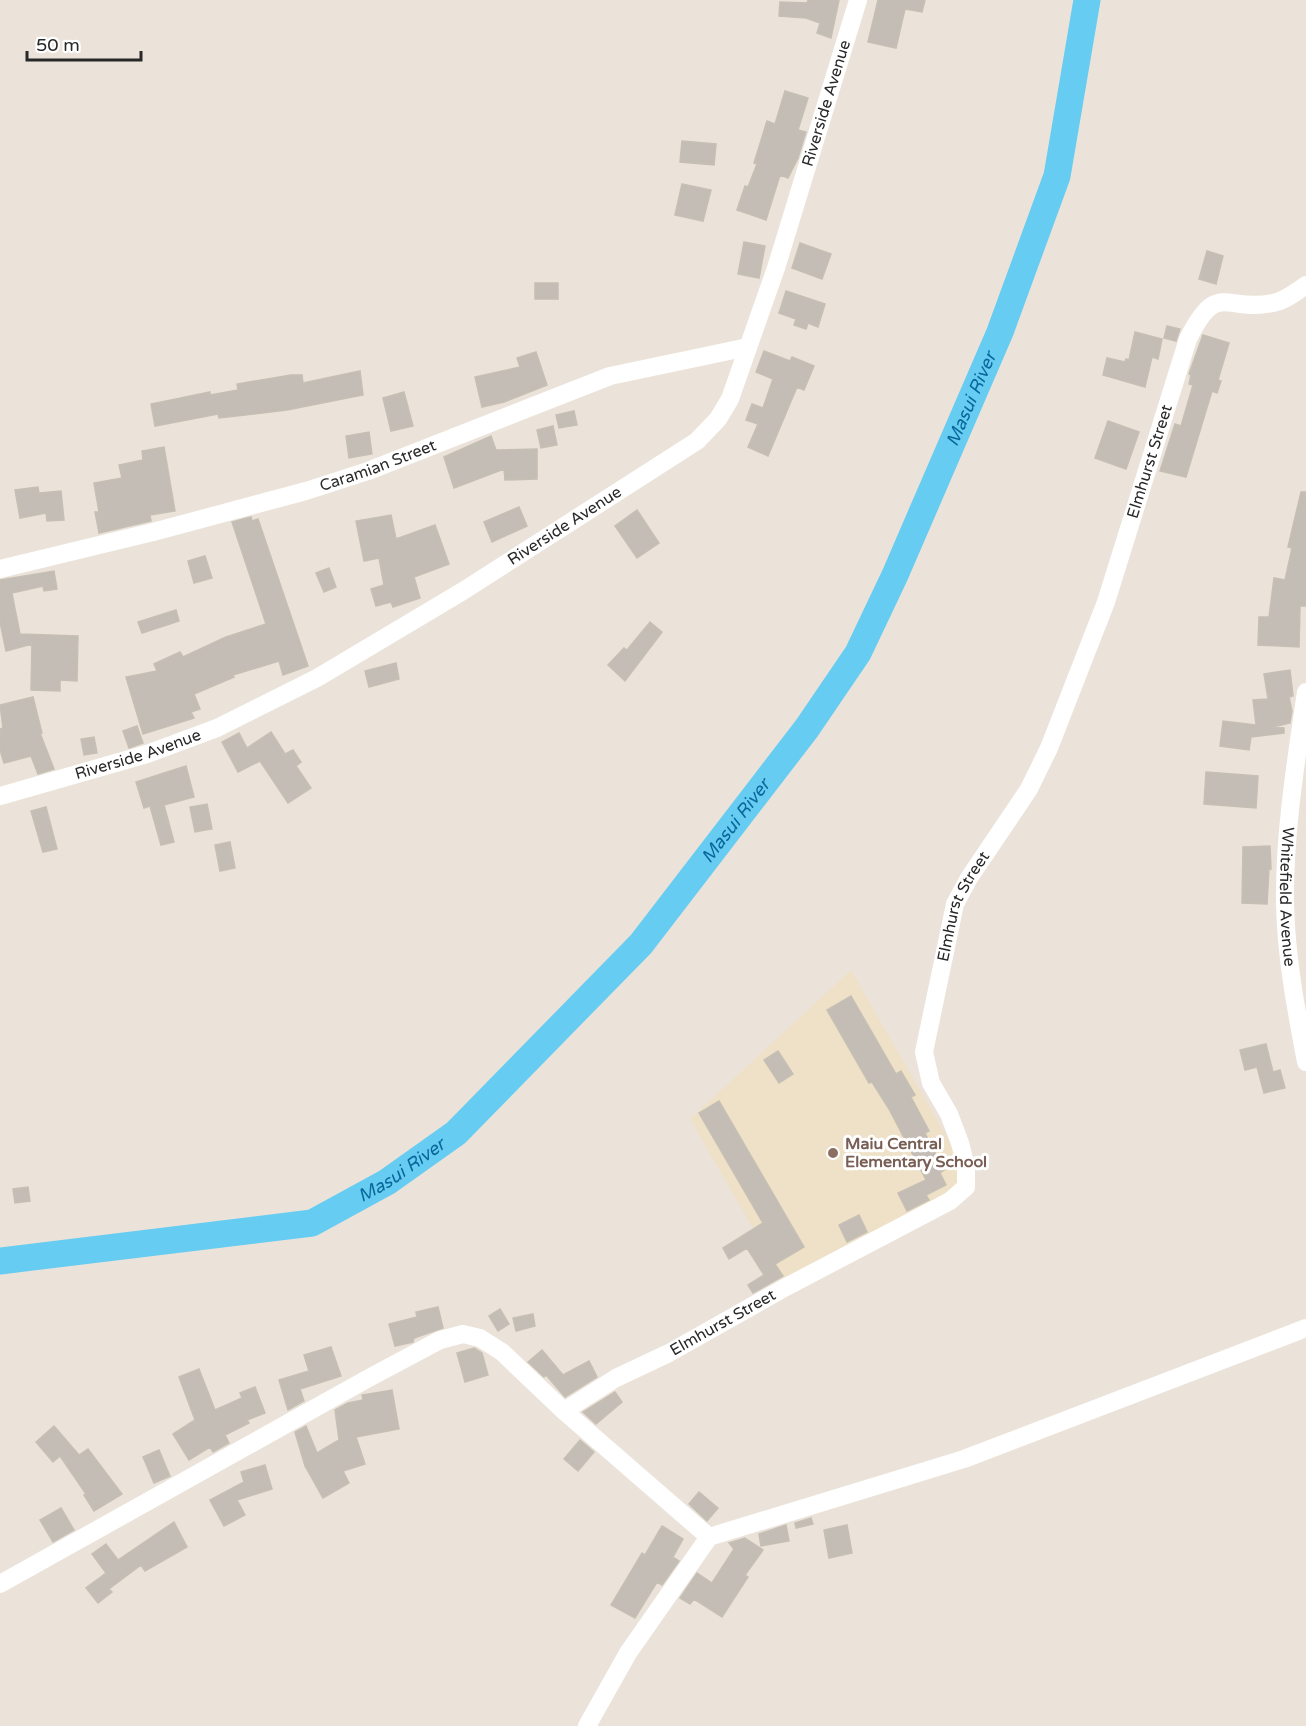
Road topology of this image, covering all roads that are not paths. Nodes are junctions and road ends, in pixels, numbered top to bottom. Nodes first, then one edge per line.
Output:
1 (858, 0) edge
2 (1306, 285) edge
3 (748, 347) junction
4 (0, 569) edge
5 (1306, 692) edge
6 (0, 796) edge
7 (1306, 1062) edge
8 (1306, 1328) edge
9 (564, 1411) junction
10 (709, 1537) junction
11 (0, 1584) edge
12 (587, 1726) edge

1 - 3 street, Riverside Avenue
2 - 9 street, Elmhurst Street
3 - 4 street, Caramian Street
3 - 6 street, Riverside Avenue
5 - 7 street, Whitefield Avenue
8 - 10 street
9 - 10 street
9 - 11 street
10 - 12 street

